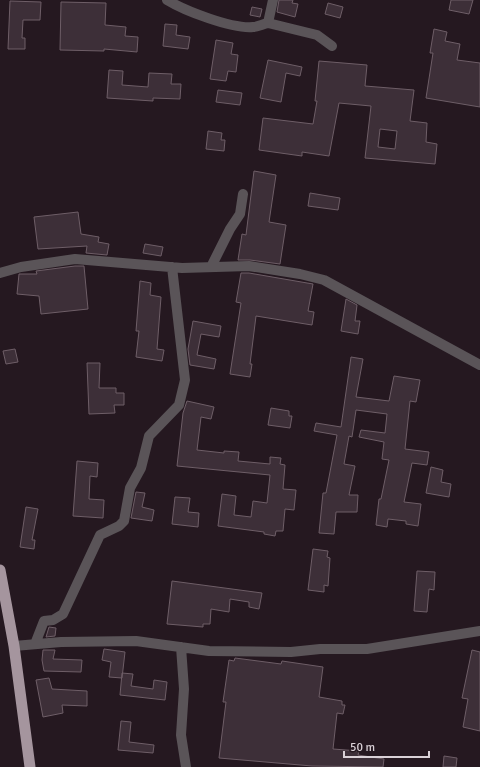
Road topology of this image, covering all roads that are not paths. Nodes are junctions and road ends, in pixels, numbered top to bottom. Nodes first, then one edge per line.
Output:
1 (167, 0) edge
2 (273, 0) edge
3 (268, 23) junction
4 (332, 46) dead end
5 (243, 194) dead end
6 (172, 267) junction
7 (211, 267) junction
8 (0, 273) edge
9 (480, 365) edge
10 (0, 570) edge
11 (480, 632) edge
12 (35, 644) junction
13 (14, 646) junction
14 (181, 647) junction
15 (30, 767) edge
16 (186, 767) edge

1 - 3 street
2 - 3 street
3 - 4 street
5 - 7 street
6 - 7 street
6 - 8 street
6 - 12 street
7 - 9 street
10 - 13 highway
11 - 14 street
12 - 13 street
12 - 14 street
13 - 15 highway
14 - 16 street

